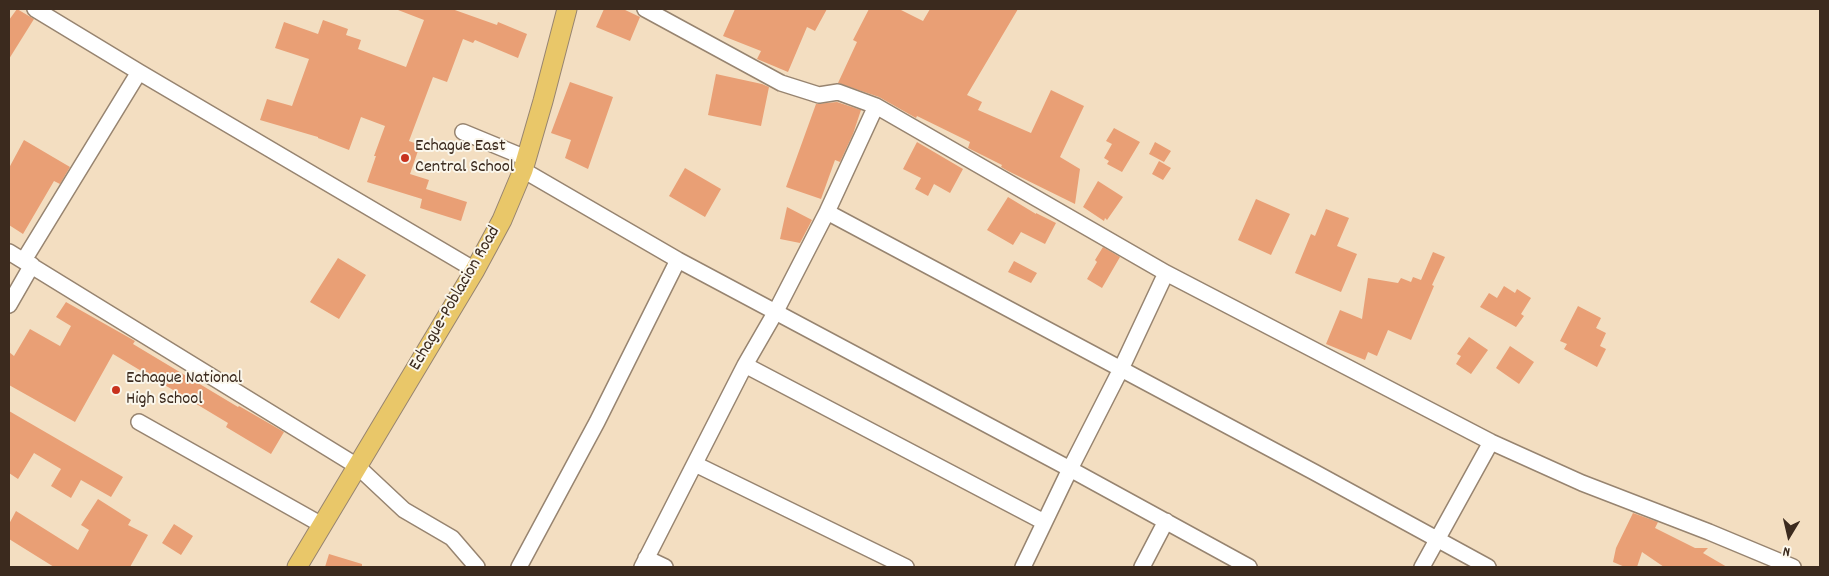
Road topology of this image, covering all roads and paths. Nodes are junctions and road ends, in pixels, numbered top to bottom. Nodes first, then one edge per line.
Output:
1 (35, 9) edge
2 (567, 9) edge
3 (644, 9) edge
4 (139, 72) junction
5 (876, 106) junction
6 (463, 132) dead end
7 (524, 164) junction
8 (827, 212) junction
9 (9, 252) edge
10 (678, 260) junction
11 (28, 263) junction
12 (475, 270) junction
13 (1166, 273) junction
14 (9, 305) edge
15 (775, 313) junction
16 (746, 365) junction
17 (1121, 369) junction
18 (139, 422) dead end
19 (1490, 442) junction
20 (695, 464) junction
21 (356, 466) junction
22 (1070, 469) junction
23 (1044, 522) junction
24 (1166, 522) junction
25 (322, 525) junction
26 (1437, 540) junction
27 (644, 563) edge
28 (297, 567) edge
29 (477, 567) edge
30 (519, 567) edge
31 (665, 567) edge
32 (906, 567) edge
33 (1023, 567) edge
34 (1142, 567) edge
35 (1249, 567) edge
36 (1422, 567) edge
37 (1488, 567) edge
38 (1793, 567) edge

1 - 4 street
2 - 7 main road, Echague-Poblacion Road
3 - 5 street
4 - 11 street
4 - 12 street
5 - 8 street
5 - 13 street
6 - 7 street
7 - 10 street
7 - 12 main road, Echague-Poblacion Road
8 - 15 street
8 - 17 street
9 - 11 street
10 - 15 street
10 - 30 street
11 - 14 street
11 - 21 street
12 - 21 main road, Echague-Poblacion Road
13 - 17 street
13 - 19 street
15 - 16 street
15 - 22 street
16 - 20 street
16 - 23 street
17 - 22 street
17 - 26 street
18 - 25 street
19 - 26 street
19 - 38 street
20 - 27 street
20 - 32 street
21 - 25 main road, Echague-Poblacion Road
21 - 29 street
22 - 23 street
22 - 24 street
23 - 33 street
24 - 34 street
24 - 35 street
25 - 28 main road, Echague-Poblacion Road
26 - 36 street
26 - 37 street
27 - 31 street

